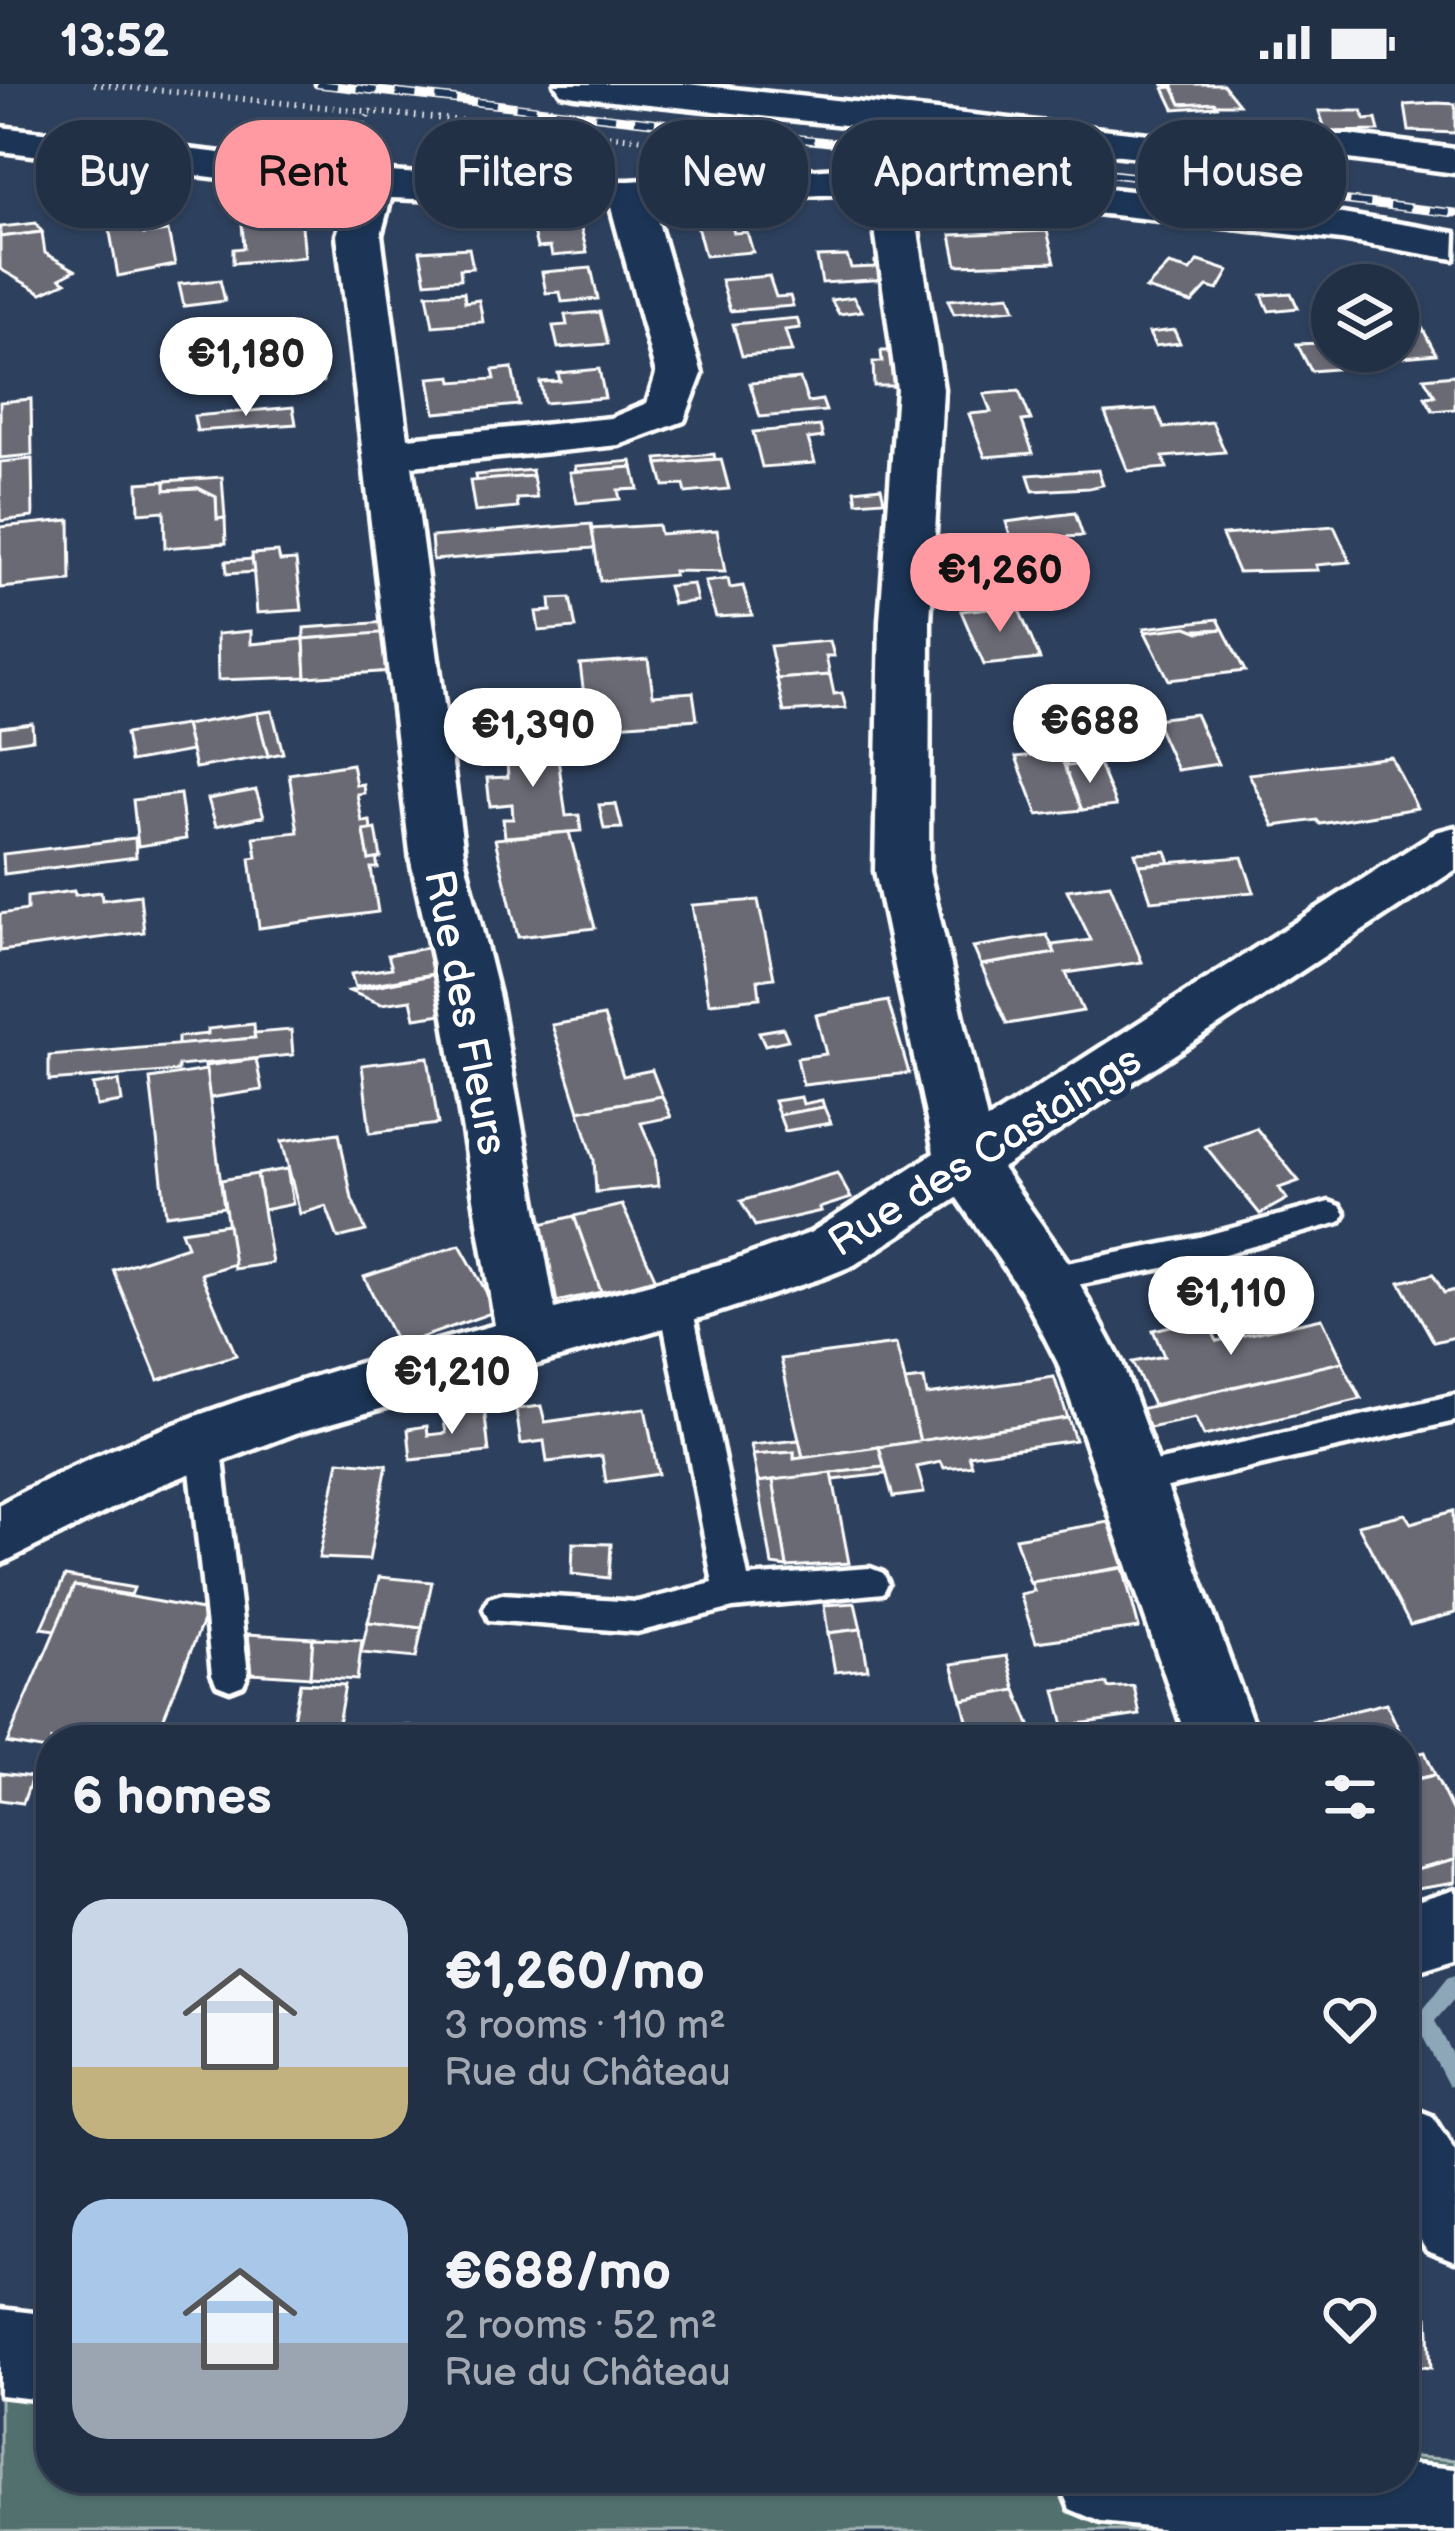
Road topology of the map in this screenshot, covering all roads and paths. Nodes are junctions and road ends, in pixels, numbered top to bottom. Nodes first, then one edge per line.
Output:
1 (575, 84) edge
2 (836, 99) edge
3 (0, 139) edge
4 (1455, 161) edge
5 (215, 165) edge
6 (832, 182) edge
7 (391, 185) edge
8 (1455, 188) edge
9 (629, 194) junction
10 (1114, 202) edge
11 (361, 228) edge
12 (897, 228) edge
13 (1455, 247) edge
14 (390, 454) junction
15 (1455, 845) edge
16 (967, 1165) junction
17 (1329, 1214) dead end
18 (1046, 1279) junction
19 (675, 1301) junction
20 (529, 1341) junction
21 (1455, 1408) edge
22 (204, 1442) junction
23 (1133, 1481) junction
24 (0, 1536) edge
25 (870, 1583) dead end
26 (733, 1593) junction
27 (502, 1609) dead end
28 (230, 1674) dead end
29 (1218, 1725) edge
30 (1455, 1924) edge
31 (1419, 1935) edge
32 (1419, 2166) edge
33 (1454, 2221) edge
34 (1419, 2226) edge
35 (0, 2353) edge
36 (36, 2357) edge
37 (1265, 2493) edge
38 (1455, 2514) edge

1 - 2 street
2 - 4 street
3 - 5 street
6 - 9 street
7 - 9 street
8 - 13 street
9 - 14 street
10 - 13 street
11 - 14 street, Rue des Fleurs
12 - 16 street
14 - 20 street, Rue des Fleurs
15 - 16 street, Rue des Castaings
16 - 18 street
16 - 19 street, Rue des Castaings
17 - 18 lane
18 - 23 street
19 - 20 street, Rue des Castaings
19 - 26 lane
20 - 22 street, Rue des Castaings
21 - 23 lane
22 - 24 street, Rue des Castaings
22 - 28 lane
23 - 29 street
25 - 26 lane
26 - 27 lane
30 - 31 street
32 - 33 street
33 - 34 lane
35 - 36 main road
37 - 38 main road

